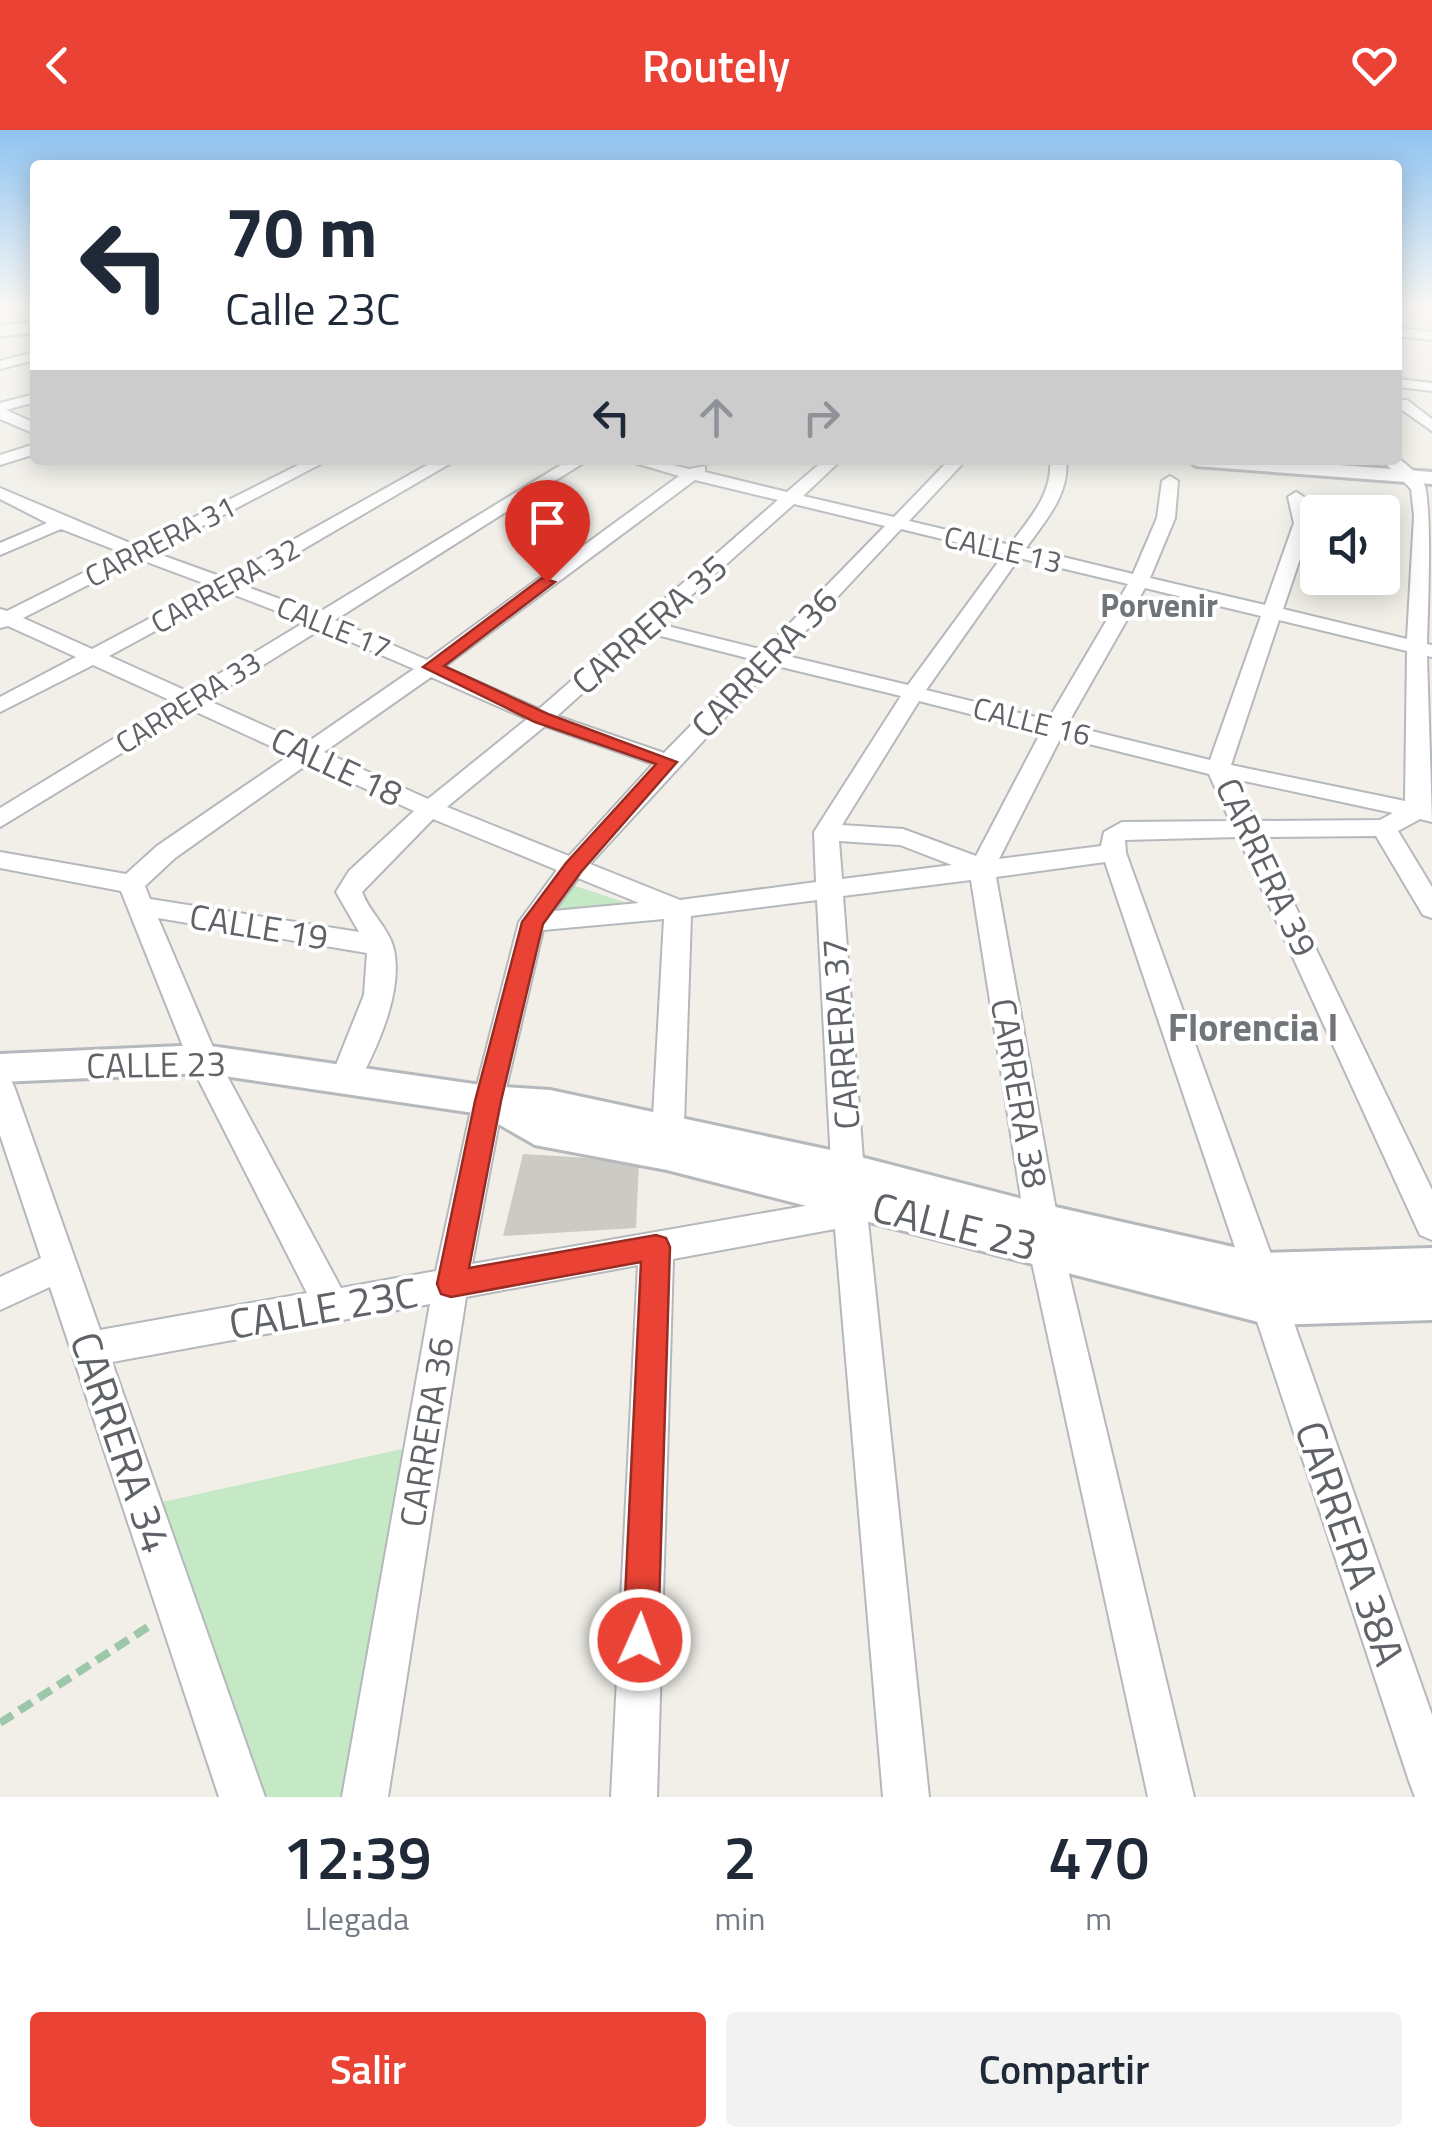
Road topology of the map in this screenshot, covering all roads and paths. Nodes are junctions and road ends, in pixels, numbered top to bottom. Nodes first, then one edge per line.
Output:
1 (1402, 384) edge
2 (1432, 388) edge
3 (30, 400) edge
4 (1402, 403) dead end
5 (0, 410) edge
6 (1432, 426) edge
7 (30, 427) edge
8 (30, 451) edge
9 (0, 460) edge
10 (310, 465) edge
11 (439, 465) edge
12 (572, 465) edge
13 (654, 465) edge
14 (704, 465) edge
15 (827, 465) edge
16 (953, 465) edge
17 (1059, 465) edge
18 (1298, 465) edge
19 (692, 474) junction
20 (1421, 477) edge
21 (1170, 482) dead end
22 (0, 493) edge
23 (791, 497) junction
24 (1296, 497) dead end
25 (62, 522) junction
26 (896, 524) junction
27 (0, 550) edge
28 (140, 551) junction
29 (1013, 552) junction
30 (1139, 582) junction
31 (229, 584) junction
32 (1273, 612) junction
33 (2, 619) edge
34 (318, 620) junction
35 (647, 627) junction
36 (1424, 649) edge
37 (94, 657) junction
38 (772, 658) junction
39 (432, 667) junction
40 (914, 692) junction
41 (193, 700) junction
42 (0, 706) edge
43 (542, 718) junction
44 (1055, 726) junction
45 (308, 752) junction
46 (668, 762) junction
47 (1218, 769) junction
48 (430, 809) junction
49 (1425, 812) edge
50 (0, 819) edge
51 (1248, 826) junction
52 (1384, 828) junction
53 (826, 832) junction
54 (1114, 853) junction
55 (0, 860) edge
56 (574, 868) junction
57 (982, 868) junction
58 (830, 888) junction
59 (135, 895) junction
60 (678, 909) junction
61 (1432, 909) edge
62 (532, 922) junction
63 (378, 945) junction
64 (203, 1060) junction
65 (0, 1068) edge
66 (345, 1080) junction
67 (0, 1089) edge
68 (488, 1101) junction
69 (668, 1142) junction
70 (850, 1194) junction
71 (1432, 1225) edge
72 (1044, 1235) junction
73 (656, 1247) junction
74 (62, 1264) junction
75 (1432, 1266) edge
76 (451, 1284) junction
77 (1265, 1288) junction
78 (0, 1294) edge
79 (1432, 1301) edge
80 (332, 1306) junction
81 (91, 1350) junction
82 (178, 1607) junction
83 (0, 1723) edge
84 (1432, 1781) edge
85 (242, 1797) edge
86 (366, 1797) edge
87 (634, 1797) edge
88 (906, 1797) edge
89 (1171, 1797) edge

1 - 2 street
3 - 5 street
4 - 6 street
5 - 7 street
8 - 9 street
10 - 28 street, CARRERA 31
11 - 31 street, CARRERA 32
12 - 34 street, CARRERA 33
13 - 19 street, CALLE 13
14 - 19 street
15 - 23 street, CARRERA 35
16 - 26 street, CARRERA 36
17 - 29 street
18 - 20 street
19 - 23 street, CALLE 13
19 - 39 street
20 - 36 street
21 - 30 street
22 - 25 street, CALLE 17
23 - 26 street, CALLE 13
23 - 35 street, CARRERA 35
24 - 32 street, CARRERA 39
25 - 27 street, CARRERA 31
25 - 28 street, CALLE 17
26 - 29 street, CALLE 13
26 - 38 street, CARRERA 36
28 - 31 street, CALLE 17
28 - 33 street, CARRERA 31
29 - 30 street, CALLE 13
29 - 40 street
30 - 32 street, CALLE 13
30 - 44 street
31 - 34 street, CALLE 17
31 - 37 street, CARRERA 32
32 - 36 street, CALLE 13
32 - 47 street, CARRERA 39
33 - 37 street, CALLE 18
34 - 39 street, CALLE 17
34 - 41 street, CARRERA 33
35 - 38 street, CALLE 16
35 - 43 street, CARRERA 35
36 - 49 street
37 - 41 street, CALLE 18
37 - 42 street, CARRERA 32
38 - 40 street, CALLE 16
38 - 46 street, CARRERA 36
39 - 43 street, CALLE 17
39 - 45 street
40 - 44 street, CALLE 16
40 - 53 street
41 - 45 street, CALLE 18
41 - 50 street, CARRERA 33
43 - 46 street, CALLE 17
43 - 48 street, CARRERA 35
44 - 47 street, CALLE 16
44 - 57 street
45 - 48 street, CALLE 18
45 - 59 street
46 - 56 street, CARRERA 36
47 - 49 street, CALLE 16
47 - 51 street, CARRERA 39
48 - 56 street, CALLE 18
48 - 63 street, CARRERA 35
49 - 52 street
51 - 52 street
51 - 54 street
51 - 71 street, CARRERA 39
52 - 61 street
53 - 57 street, CALLE 18
53 - 58 street, CARRERA 37
54 - 57 street, CALLE 18
54 - 77 street, CARRERA 38A
55 - 59 street, CALLE 19
56 - 60 street, CALLE 18
56 - 62 street, CARRERA 36
57 - 58 street, CALLE 18
57 - 72 street, CARRERA 38
58 - 60 street, CALLE 18
58 - 70 street, CARRERA 37
59 - 63 street, CALLE 19
59 - 64 street
60 - 62 street, CALLE 18
60 - 69 street
62 - 68 street, CARRERA 36
63 - 66 street
64 - 65 street, CALLE 23
64 - 66 street, CALLE 23
64 - 80 street
66 - 68 street, CALLE 23
67 - 74 street, CARRERA 34
68 - 69 street, CALLE 23
68 - 76 street, CARRERA 36
69 - 70 street, CALLE 23
70 - 72 street, CALLE 23
70 - 73 street, CALLE 23C
70 - 88 street, CARRERA 37
72 - 77 street, CALLE 23
72 - 89 street, CARRERA 38
73 - 76 street, CALLE 23C
73 - 87 street
74 - 78 street
74 - 81 street, CARRERA 34
75 - 77 street, CALLE 23
76 - 80 street, CALLE 23C
76 - 86 street, CARRERA 36
77 - 79 street, CALLE 23
77 - 84 street, CARRERA 38A
80 - 81 street, CALLE 23C
81 - 82 street, CARRERA 34
82 - 83 path
82 - 85 street, CARRERA 34

